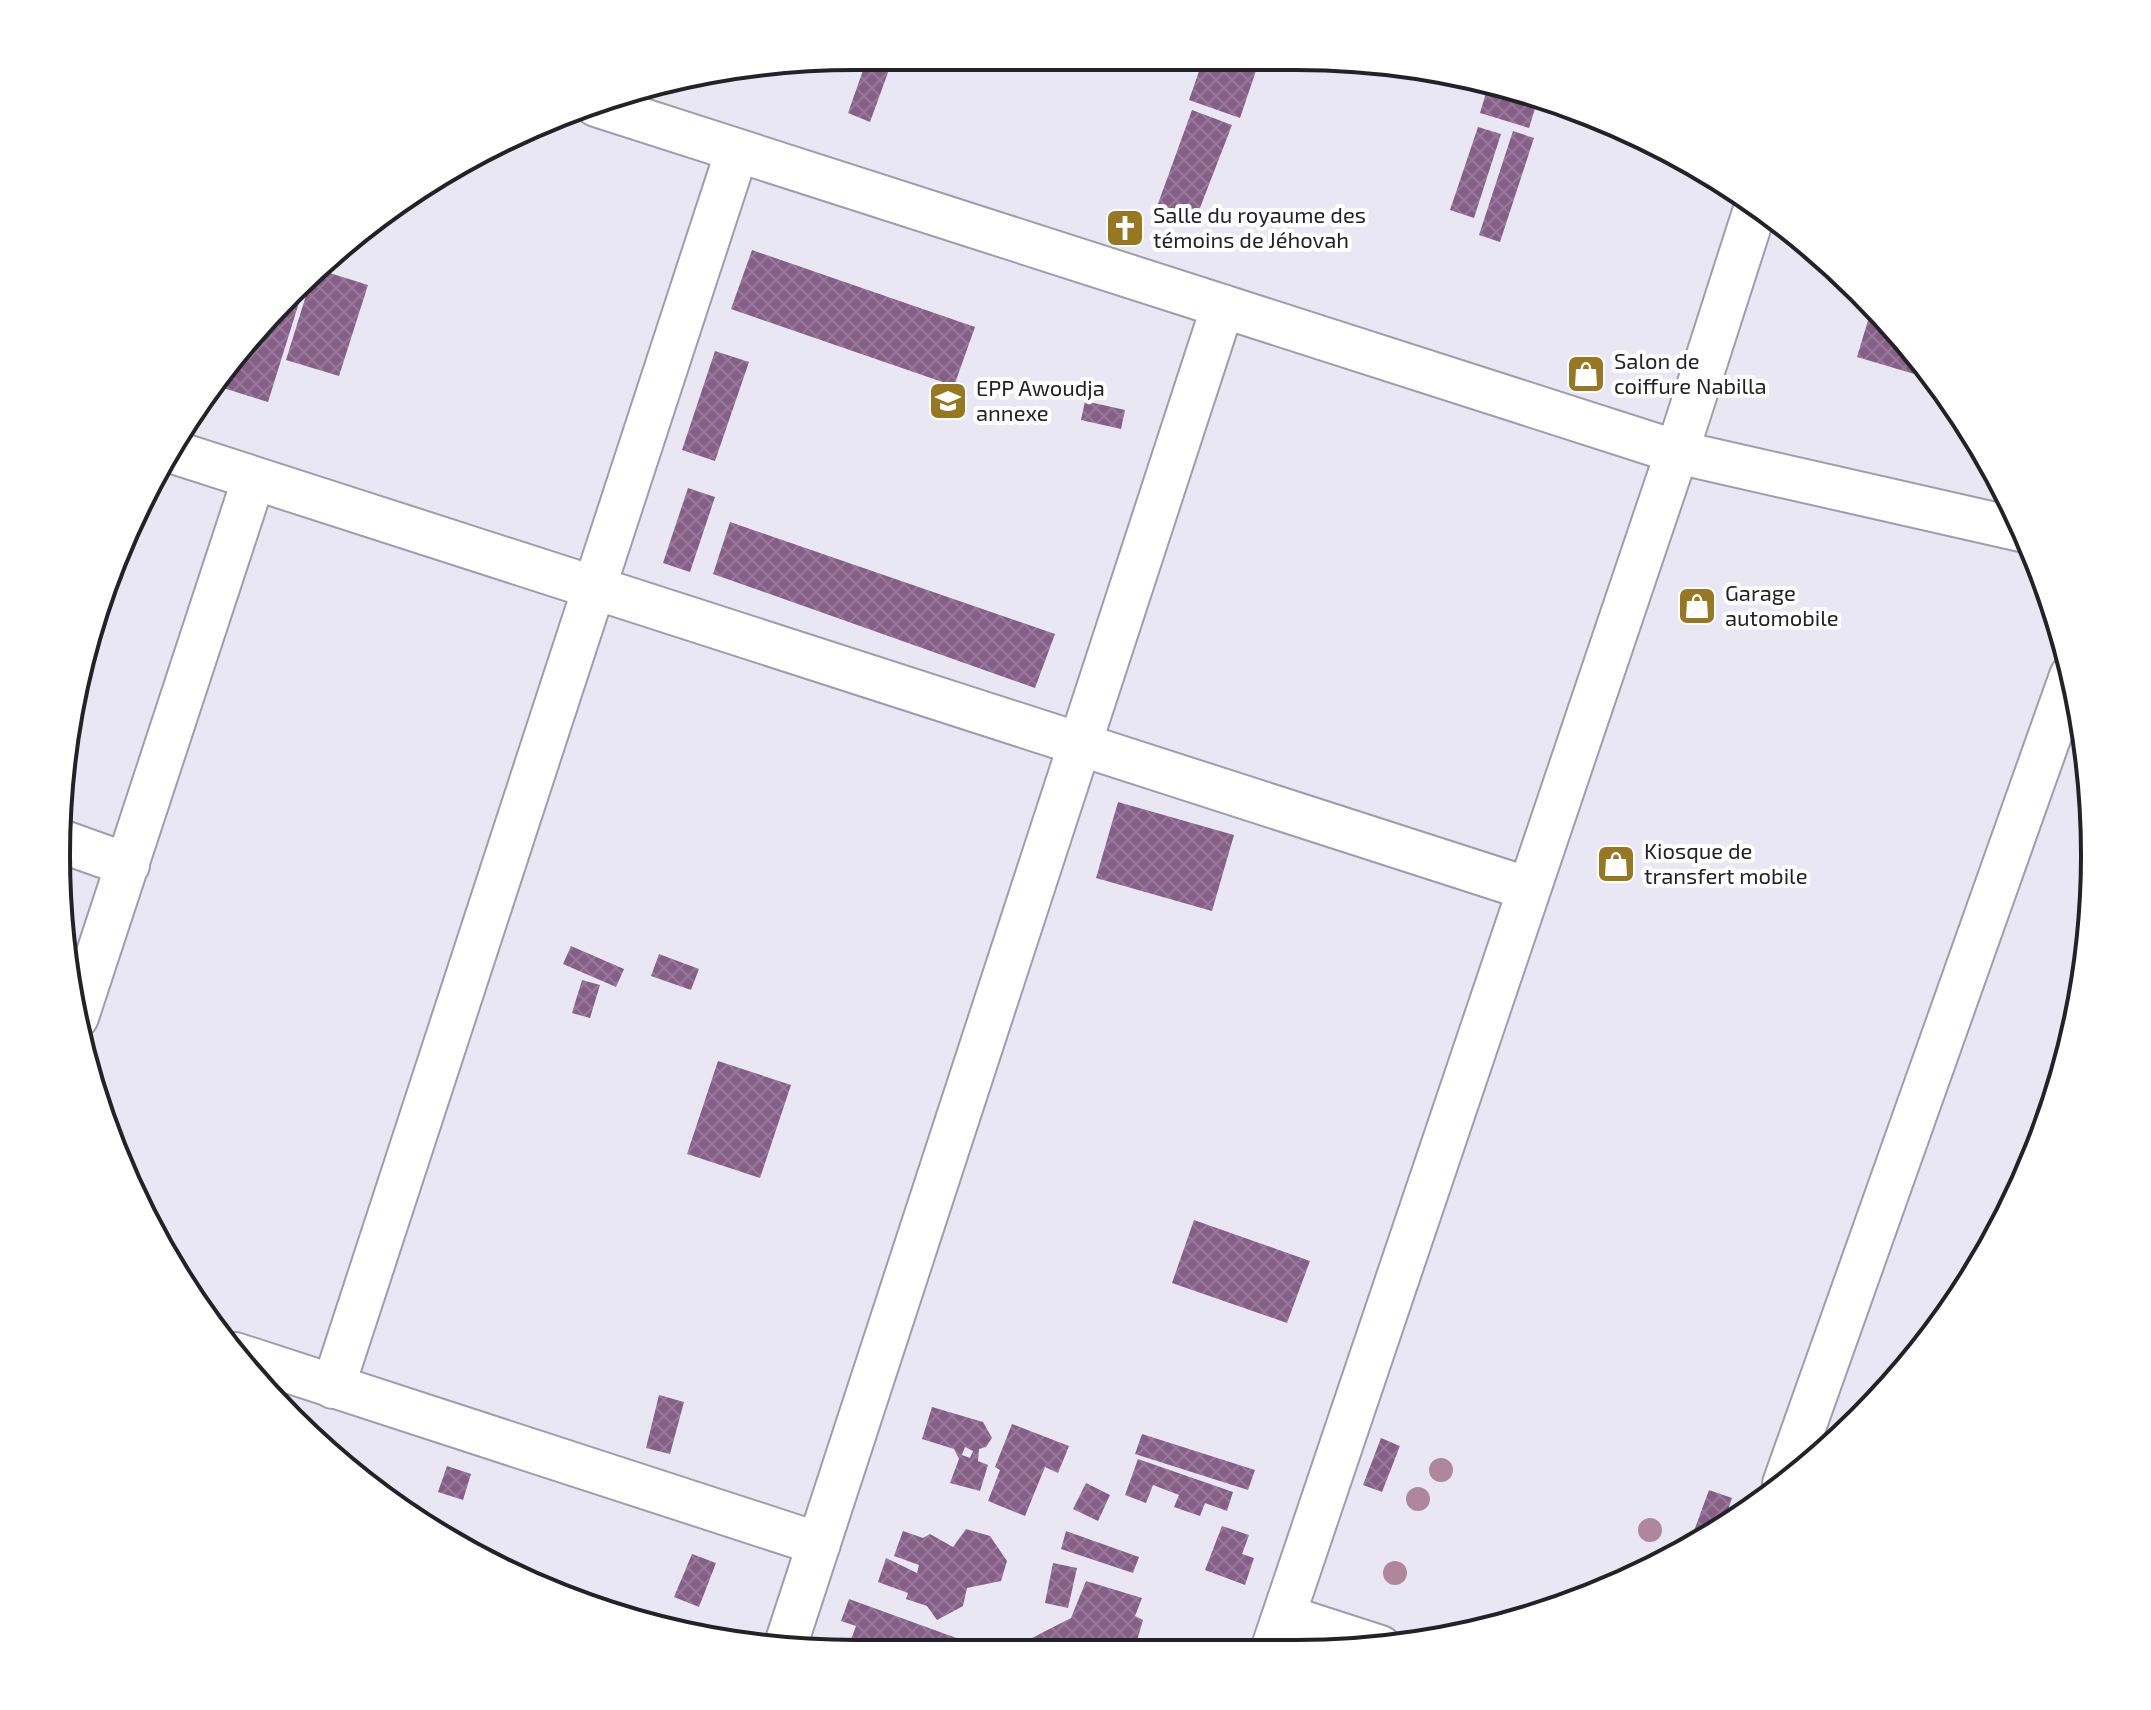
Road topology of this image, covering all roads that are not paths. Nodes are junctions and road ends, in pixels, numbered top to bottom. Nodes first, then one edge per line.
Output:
1 (610, 110) edge
2 (737, 151) junction
3 (1753, 217) edge
4 (1223, 306) junction
5 (1677, 452) junction
6 (180, 454) edge
7 (254, 478) junction
8 (2009, 527) edge
9 (594, 588) junction
10 (2064, 695) edge
11 (1081, 745) junction
12 (70, 844) edge
13 (128, 865) junction
14 (1529, 889) junction
15 (83, 998) edge
16 (255, 1361) edge
17 (333, 1387) junction
18 (1791, 1464) edge
19 (819, 1544) junction
20 (1277, 1634) edge
21 (788, 1636) edge
22 (1318, 1639) edge

1 - 2 street
2 - 4 street
2 - 9 street
3 - 5 street
4 - 5 street
4 - 11 street
5 - 8 street
5 - 14 street
6 - 7 street
7 - 9 street
7 - 13 street
9 - 11 street
9 - 17 street
10 - 18 street
11 - 14 street
11 - 19 street
12 - 13 street
13 - 15 street
14 - 20 street
16 - 17 street
17 - 19 street
19 - 21 street
20 - 22 street

